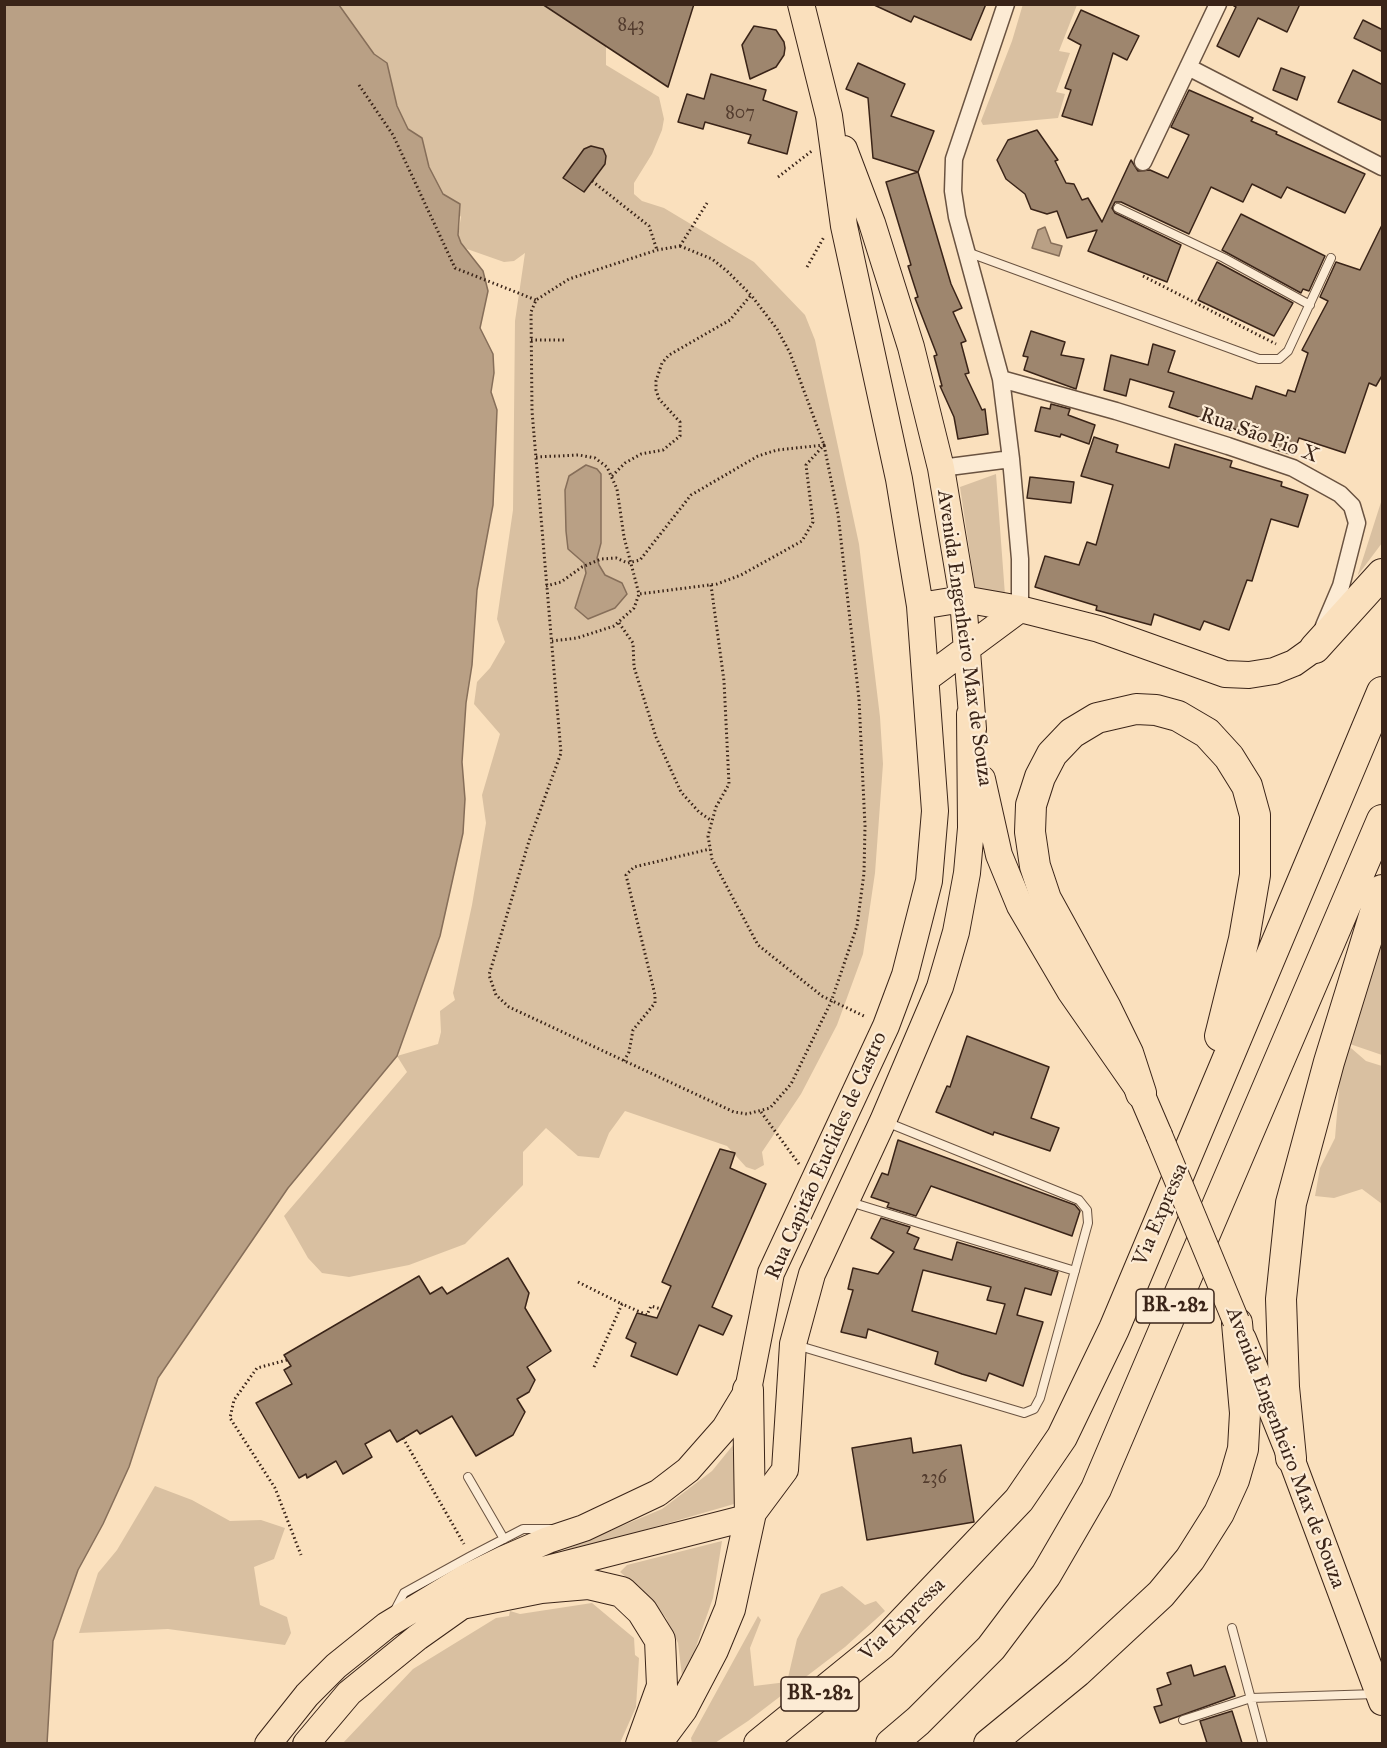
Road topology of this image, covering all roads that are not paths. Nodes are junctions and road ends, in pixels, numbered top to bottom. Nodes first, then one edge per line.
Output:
1 (801, 4) edge
2 (1006, 4) edge
3 (1218, 4) edge
4 (1188, 67) junction
5 (829, 116) junction
6 (1143, 162) dead end
7 (1383, 167) edge
8 (1118, 208) dead end
9 (967, 252) junction
10 (1331, 258) dead end
11 (1310, 305) junction
12 (1000, 379) junction
13 (1011, 459) junction
14 (941, 468) junction
15 (1383, 574) edge
16 (963, 599) junction
17 (920, 606) junction
18 (1020, 609) junction
19 (967, 648) junction
20 (1315, 648) junction
21 (927, 678) junction
22 (1383, 692) edge
23 (970, 714) junction
24 (1383, 820) edge
25 (1383, 891) edge
26 (1141, 1092) junction
27 (883, 1121) junction
28 (847, 1201) junction
29 (1150, 1240) junction
30 (1076, 1271) junction
31 (1236, 1322) junction
32 (793, 1344) junction
33 (748, 1390) junction
34 (1291, 1458) junction
35 (468, 1477) dead end
36 (750, 1517) junction
37 (584, 1528) junction
38 (504, 1539) junction
39 (465, 1603) junction
40 (387, 1625) junction
41 (1233, 1628) dead end
42 (1251, 1698) junction
43 (1382, 1698) edge
44 (1184, 1720) dead end
45 (268, 1743) edge
46 (306, 1743) edge
47 (641, 1743) edge
48 (656, 1743) edge
49 (759, 1743) edge
50 (891, 1743) edge
51 (989, 1743) edge
52 (1263, 1743) edge

1 - 5 main road, Avenida Engenheiro Max de Souza
2 - 9 street
3 - 4 street
4 - 6 street
4 - 7 street
5 - 14 main road, Avenida Engenheiro Max de Souza
5 - 17 main road, Avenida Engenheiro Max de Souza
8 - 11 lane
9 - 11 lane
9 - 12 street
10 - 11 lane
12 - 13 street
12 - 20 street, Rua São Pio X
13 - 14 street
13 - 18 street
14 - 16 main road, Avenida Engenheiro Max de Souza
15 - 20 highway
16 - 17 main road
16 - 18 main road
16 - 19 main road, Avenida Engenheiro Max de Souza
17 - 21 main road, Rua Capitão Euclides de Castro
18 - 19 main road
18 - 20 main road
19 - 21 main road
19 - 23 main road, Avenida Engenheiro Max de Souza
21 - 33 main road, Rua Capitão Euclides de Castro
22 - 29 highway, Via Expressa / BR-282
23 - 26 main road, Avenida Engenheiro Max de Souza
23 - 27 main road, Rua Capitão Euclides de Castro
24 - 50 highway, BR-282
25 - 34 highway
26 - 29 highway
26 - 31 main road, Avenida Engenheiro Max de Souza, bridge
27 - 28 main road, Rua Capitão Euclides de Castro
27 - 30 lane
28 - 30 lane
28 - 32 main road, Rua Capitão Euclides de Castro
29 - 49 highway, Via Expressa / BR-282
30 - 32 lane
31 - 34 main road, Avenida Engenheiro Max de Souza
31 - 51 highway
32 - 36 main road, Rua Capitão Euclides de Castro
33 - 36 highway
33 - 37 main road, Rua Capitão Euclides de Castro
34 - 43 main road, Avenida Engenheiro Max de Souza
35 - 38 lane
36 - 39 main road
36 - 48 highway
37 - 38 lane
37 - 40 main road, Rua Capitão Euclides de Castro
38 - 40 lane
39 - 46 main road
39 - 47 highway
40 - 45 main road, Rua Capitão Euclides de Castro
41 - 42 lane
42 - 43 lane
42 - 44 lane
42 - 52 lane

